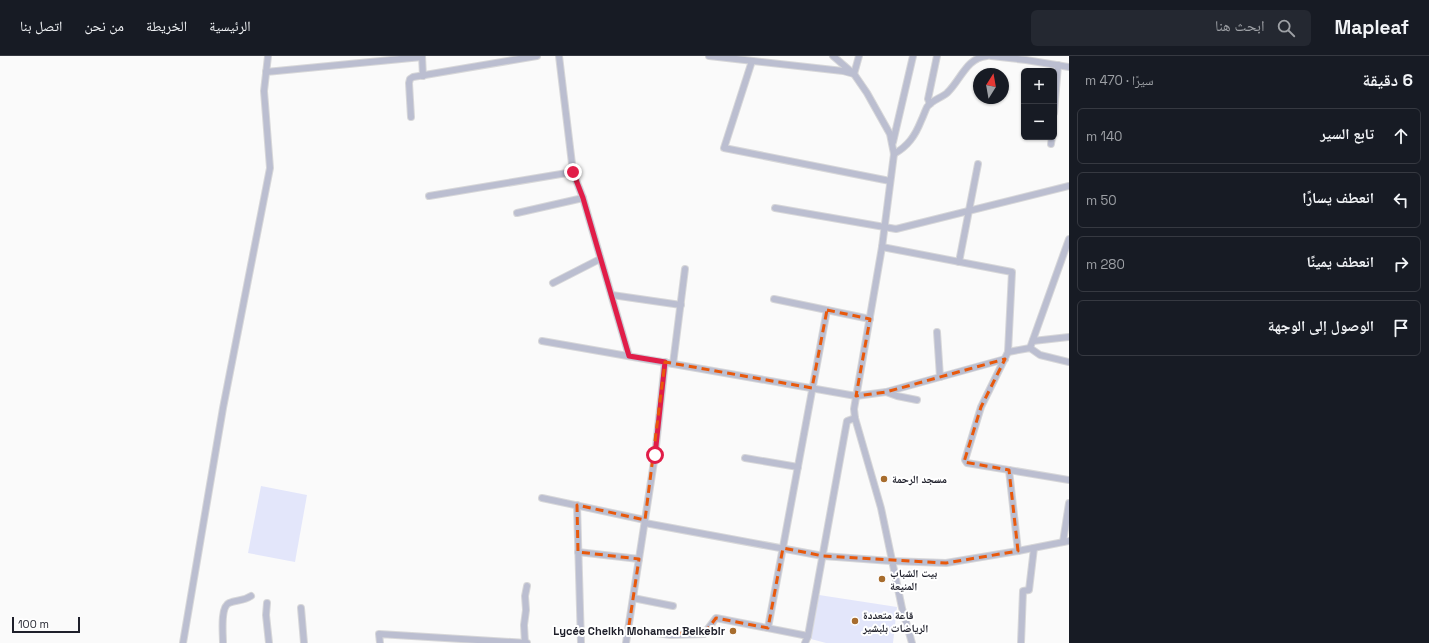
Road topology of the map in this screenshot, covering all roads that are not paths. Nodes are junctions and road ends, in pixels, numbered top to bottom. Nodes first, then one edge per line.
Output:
1 (268, 56) edge
2 (422, 56) edge
3 (537, 56) edge
4 (559, 56) edge
5 (710, 56) edge
6 (833, 56) edge
7 (859, 56) edge
8 (913, 56) edge
9 (937, 56) edge
10 (982, 56) edge
11 (987, 56) edge
12 (991, 56) edge
13 (1026, 58) edge
14 (752, 61) junction
15 (1058, 65) junction
16 (1069, 67) edge
17 (266, 72) junction
18 (854, 74) junction
19 (423, 76) junction
20 (930, 104) junction
21 (1055, 104) edge
22 (411, 117) dead end
23 (1052, 140) edge
24 (892, 142) junction
25 (1051, 144) dead end
26 (894, 154) junction
27 (978, 164) dead end
28 (573, 172) junction
29 (890, 180) junction
30 (1069, 186) edge
31 (429, 196) dead end
32 (583, 198) junction
33 (775, 208) dead end
34 (969, 212) junction
35 (517, 213) dead end
36 (885, 228) junction
37 (1069, 239) edge
38 (882, 248) junction
39 (600, 259) junction
40 (959, 262) junction
41 (685, 269) dead end
42 (553, 282) dead end
43 (612, 295) junction
44 (774, 299) dead end
45 (681, 305) junction
46 (827, 310) junction
47 (870, 319) junction
48 (936, 332) dead end
49 (1069, 337) edge
50 (542, 341) dead end
51 (1033, 341) junction
52 (1030, 348) junction
53 (1008, 352) junction
54 (629, 356) junction
55 (1005, 359) junction
56 (665, 362) junction
57 (1069, 362) edge
58 (673, 364) junction
59 (940, 377) junction
60 (812, 388) junction
61 (886, 392) junction
62 (856, 396) junction
63 (918, 400) dead end
64 (854, 418) junction
65 (746, 458) dead end
66 (798, 467) junction
67 (1009, 470) junction
68 (1069, 480) edge
69 (542, 498) dead end
70 (1069, 503) edge
71 (577, 505) junction
72 (645, 522) junction
73 (1066, 541) edge
74 (783, 548) junction
75 (1034, 548) junction
76 (1018, 551) junction
77 (578, 552) junction
78 (823, 556) junction
79 (639, 559) junction
80 (891, 561) junction
81 (528, 586) dead end
82 (251, 596) dead end
83 (633, 598) junction
84 (267, 603) dead end
85 (672, 606) dead end
86 (301, 608) dead end
87 (768, 628) junction
88 (628, 632) junction
89 (808, 636) junction
90 (416, 640) edge
91 (469, 641) edge
92 (183, 643) edge
93 (223, 643) edge
94 (269, 643) edge
95 (304, 643) edge
96 (380, 643) edge
97 (526, 643) edge
98 (581, 643) edge
99 (626, 643) edge
100 (805, 643) edge
101 (912, 643) edge
102 (1021, 643) edge

1 - 17 street
2 - 17 street
2 - 19 street
3 - 19 street
4 - 28 street
5 - 14 street
6 - 18 street
7 - 18 street
8 - 24 street
9 - 20 street
10 - 11 street
10 - 20 street
12 - 13 street
13 - 15 street
14 - 18 street
14 - 29 street
15 - 16 street
15 - 21 street
17 - 92 street
18 - 24 street
19 - 22 street
20 - 26 street
23 - 25 street
24 - 26 street
26 - 29 street
27 - 34 street
28 - 31 street
28 - 32 street
29 - 36 street
30 - 34 street
32 - 35 street
32 - 39 street
33 - 36 street
34 - 36 street
34 - 40 street
36 - 38 street
37 - 51 street
38 - 40 street
38 - 47 street
39 - 42 street
39 - 43 street
40 - 53 street
41 - 45 street
43 - 45 street
43 - 54 street
44 - 46 street
45 - 58 street
46 - 47 street
46 - 60 street
47 - 62 street
48 - 59 street
49 - 51 street
50 - 54 street
51 - 52 street
52 - 53 street
52 - 57 street
53 - 55 street
54 - 56 street
55 - 59 street
55 - 67 street
56 - 58 street
56 - 72 street
58 - 60 street
59 - 61 street
60 - 62 street
60 - 66 street
61 - 62 street
61 - 63 street
62 - 64 street
64 - 78 street
64 - 80 street
65 - 66 street
66 - 74 street
67 - 68 street
67 - 76 street
69 - 71 street
70 - 73 street
71 - 72 street
71 - 77 street
72 - 74 street
72 - 79 street
73 - 75 street
74 - 78 street
74 - 87 street
75 - 76 street
75 - 102 street
76 - 80 street
77 - 79 street
77 - 98 street
78 - 80 street
78 - 89 street
79 - 83 street
80 - 101 street
81 - 97 street
82 - 93 street
83 - 85 street
83 - 88 street
84 - 94 street
86 - 95 street
87 - 88 street
87 - 89 street
88 - 99 street
89 - 100 street
90 - 91 street
90 - 96 street
91 - 97 street

